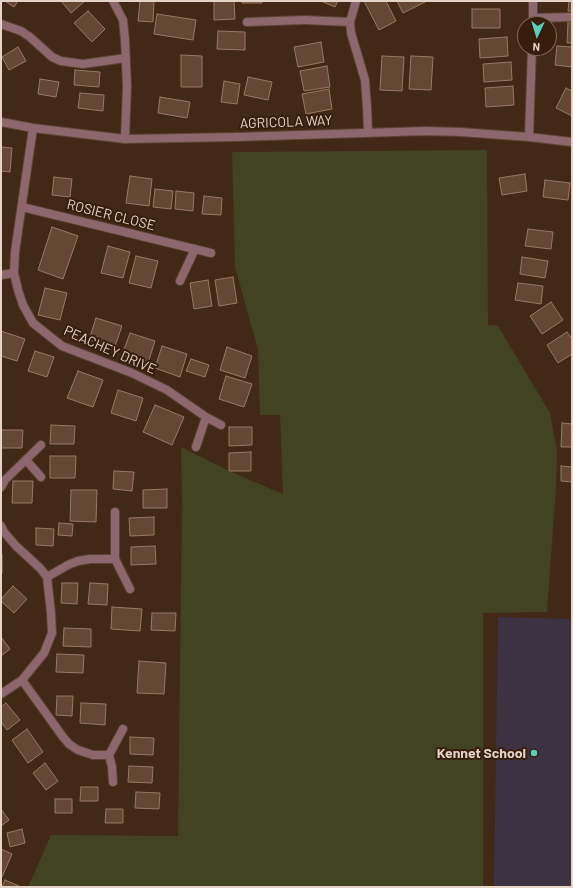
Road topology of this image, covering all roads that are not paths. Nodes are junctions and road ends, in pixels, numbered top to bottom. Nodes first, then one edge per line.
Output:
1 (113, 1) edge
2 (356, 1) edge
3 (533, 1) edge
4 (533, 16) edge
5 (572, 17) edge
6 (557, 19) edge
7 (247, 22) dead end
8 (350, 22) junction
9 (1, 24) edge
10 (532, 56) edge
11 (126, 58) junction
12 (1, 122) edge
13 (33, 128) junction
14 (368, 132) junction
15 (529, 137) junction
16 (125, 139) junction
17 (572, 142) edge
18 (22, 207) junction
19 (195, 249) junction
20 (211, 253) dead end
21 (14, 273) junction
22 (1, 275) edge
23 (180, 281) dead end
24 (206, 417) junction
25 (221, 425) dead end
26 (41, 445) dead end
27 (196, 447) dead end
28 (26, 460) junction
29 (41, 477) dead end
30 (1, 487) edge
31 (115, 512) dead end
32 (1, 526) edge
33 (115, 559) junction
34 (47, 577) junction
35 (130, 589) dead end
36 (22, 680) junction
37 (1, 694) edge
38 (123, 729) dead end
39 (109, 755) junction
40 (113, 782) dead end

1 - 11 street
2 - 8 street
3 - 4 street
5 - 6 street
7 - 8 street
8 - 14 street
9 - 11 street
10 - 15 street
11 - 16 street
12 - 13 street, AGRICOLA WAY
13 - 16 street, AGRICOLA WAY
13 - 18 street, PEACHEY DRIVE
14 - 15 street, AGRICOLA WAY
14 - 16 street, AGRICOLA WAY
15 - 17 street, AGRICOLA WAY
18 - 19 street, ROSIER CLOSE
18 - 21 street, PEACHEY DRIVE
19 - 20 street, ROSIER CLOSE
19 - 23 street
21 - 22 street
21 - 24 street, PEACHEY DRIVE
24 - 25 street, PEACHEY DRIVE
24 - 27 street
26 - 28 street
28 - 29 street
28 - 30 street
31 - 33 street
32 - 34 street
33 - 34 street
33 - 35 street
34 - 36 street
36 - 37 street
36 - 39 street
38 - 39 street
39 - 40 street

